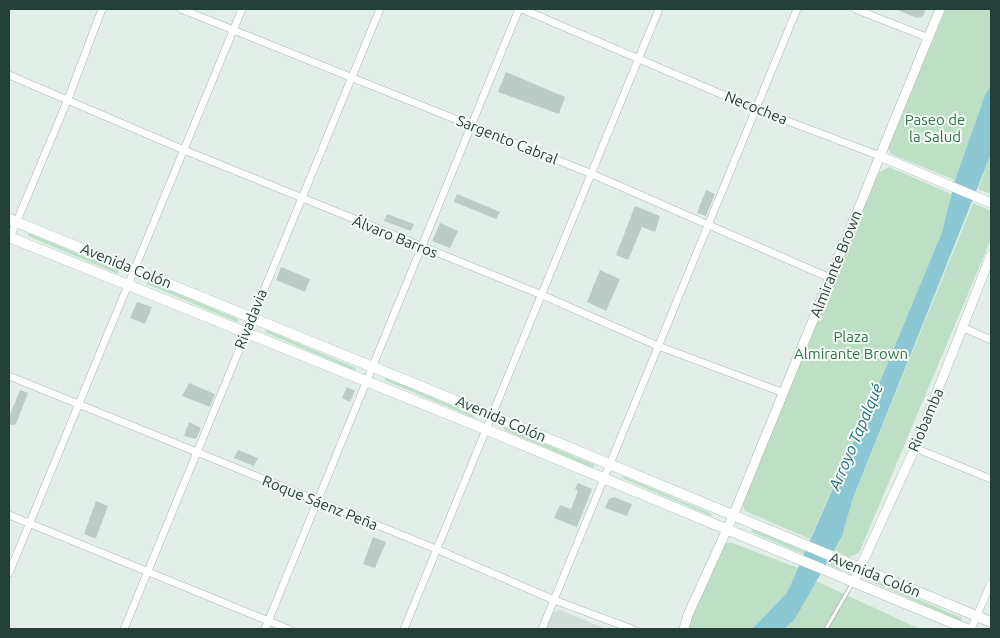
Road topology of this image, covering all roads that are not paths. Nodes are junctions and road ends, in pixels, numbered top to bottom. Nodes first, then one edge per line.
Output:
1 (102, 9) edge
2 (181, 9) edge
3 (242, 9) edge
4 (380, 9) edge
5 (520, 9) edge
6 (659, 9) edge
7 (797, 9) edge
8 (855, 9) edge
9 (940, 9) edge
10 (233, 31) junction
11 (928, 38) junction
12 (638, 58) junction
13 (9, 75) edge
14 (351, 78) junction
15 (68, 99) junction
16 (756, 108) junction
17 (472, 126) junction
18 (184, 150) junction
19 (880, 156) junction
20 (592, 174) junction
21 (301, 198) junction
22 (990, 202) edge
23 (12, 220) edge
24 (708, 226) junction
25 (9, 239) edge
26 (420, 248) junction
27 (991, 255) edge
28 (135, 270) junction
29 (830, 278) junction
30 (128, 285) junction
31 (542, 295) junction
32 (252, 319) junction
33 (964, 328) junction
34 (246, 333) junction
35 (991, 340) edge
36 (658, 346) junction
37 (373, 368) junction
38 (9, 376) edge
39 (366, 382) junction
40 (784, 393) junction
41 (77, 405) junction
42 (491, 414) junction
43 (485, 429) junction
44 (914, 448) junction
45 (196, 454) junction
46 (608, 465) junction
47 (604, 479) junction
48 (991, 479) edge
49 (317, 502) junction
50 (9, 515) edge
51 (733, 516) junction
52 (29, 524) junction
53 (727, 530) junction
54 (436, 549) junction
55 (859, 568) junction
56 (148, 571) junction
57 (9, 574) edge
58 (854, 581) junction
59 (991, 583) edge
60 (554, 600) junction
61 (688, 615) junction
62 (977, 616) junction
63 (268, 621) junction
64 (991, 622) edge
65 (124, 629) edge
66 (264, 629) edge
67 (288, 629) edge
68 (404, 629) edge
69 (542, 629) edge
70 (632, 629) edge
71 (679, 629) edge
72 (684, 629) edge
73 (826, 629) edge
74 (969, 629) edge

1 - 15 street
2 - 10 street, Sargento Cabral
3 - 10 street
4 - 14 street, Rivadavia
5 - 12 street, Necochea
5 - 17 street
6 - 12 street
7 - 16 street
8 - 11 street
9 - 11 street, Almirante Brown
10 - 14 street, Sargento Cabral
10 - 18 street
11 - 19 street, Almirante Brown
12 - 16 street, Necochea
12 - 20 street
13 - 15 street, Álvaro Barros
14 - 17 street, Sargento Cabral
14 - 21 street, Rivadavia
15 - 18 street, Álvaro Barros
15 - 23 street
16 - 19 street, Necochea
16 - 24 street
17 - 20 street, Sargento Cabral
17 - 26 street
18 - 21 street, Álvaro Barros
18 - 28 street
19 - 22 street, Necochea
19 - 29 street, Almirante Brown
20 - 24 street, Sargento Cabral
20 - 31 street
21 - 26 street, Álvaro Barros
21 - 32 street, Rivadavia
23 - 25 street
23 - 28 main road, Avenida Colón
24 - 29 street, Sargento Cabral
24 - 36 street
25 - 30 main road, Avenida Colón
26 - 31 street, Álvaro Barros
26 - 37 street
27 - 33 street, Riobamba
28 - 30 street
28 - 32 main road, Avenida Colón
29 - 40 street, Almirante Brown
30 - 34 main road, Avenida Colón
30 - 41 street
31 - 36 street, Álvaro Barros
31 - 42 street
32 - 34 street, Rivadavia
32 - 37 main road, Avenida Colón
33 - 35 street
33 - 44 street, Riobamba
34 - 39 main road, Avenida Colón
34 - 45 street, Rivadavia
36 - 40 street, Álvaro Barros
36 - 46 street
37 - 39 street
37 - 42 main road, Avenida Colón
38 - 41 street, Roque Sáenz Peña
39 - 43 main road, Avenida Colón
39 - 49 street
40 - 51 street, Almirante Brown
41 - 45 street, Roque Sáenz Peña
41 - 52 street
42 - 43 street
42 - 46 main road, Avenida Colón
43 - 47 main road, Avenida Colón
43 - 54 street
44 - 48 street
44 - 55 street, Riobamba
45 - 49 street, Roque Sáenz Peña
45 - 56 street, Rivadavia
46 - 47 street
46 - 51 main road, Avenida Colón
47 - 53 main road, Avenida Colón
47 - 60 street
49 - 54 street, Roque Sáenz Peña
49 - 63 street
50 - 52 street
51 - 53 street, Almirante Brown
51 - 55 main road, Avenida Colón
52 - 56 street
52 - 57 street
53 - 58 main road, Avenida Colón
53 - 61 street, Almirante Brown
54 - 60 street, Roque Sáenz Peña
54 - 68 street
55 - 58 street, Riobamba
55 - 62 main road, Avenida Colón
56 - 63 street
56 - 65 street, Rivadavia
58 - 73 lane
58 - 74 main road, Avenida Colón
59 - 62 street
60 - 69 street
60 - 70 street, Roque Sáenz Peña
61 - 71 street
61 - 72 street, Almirante Brown
62 - 64 main road, Avenida Colón
62 - 74 street
63 - 66 street
63 - 67 street

